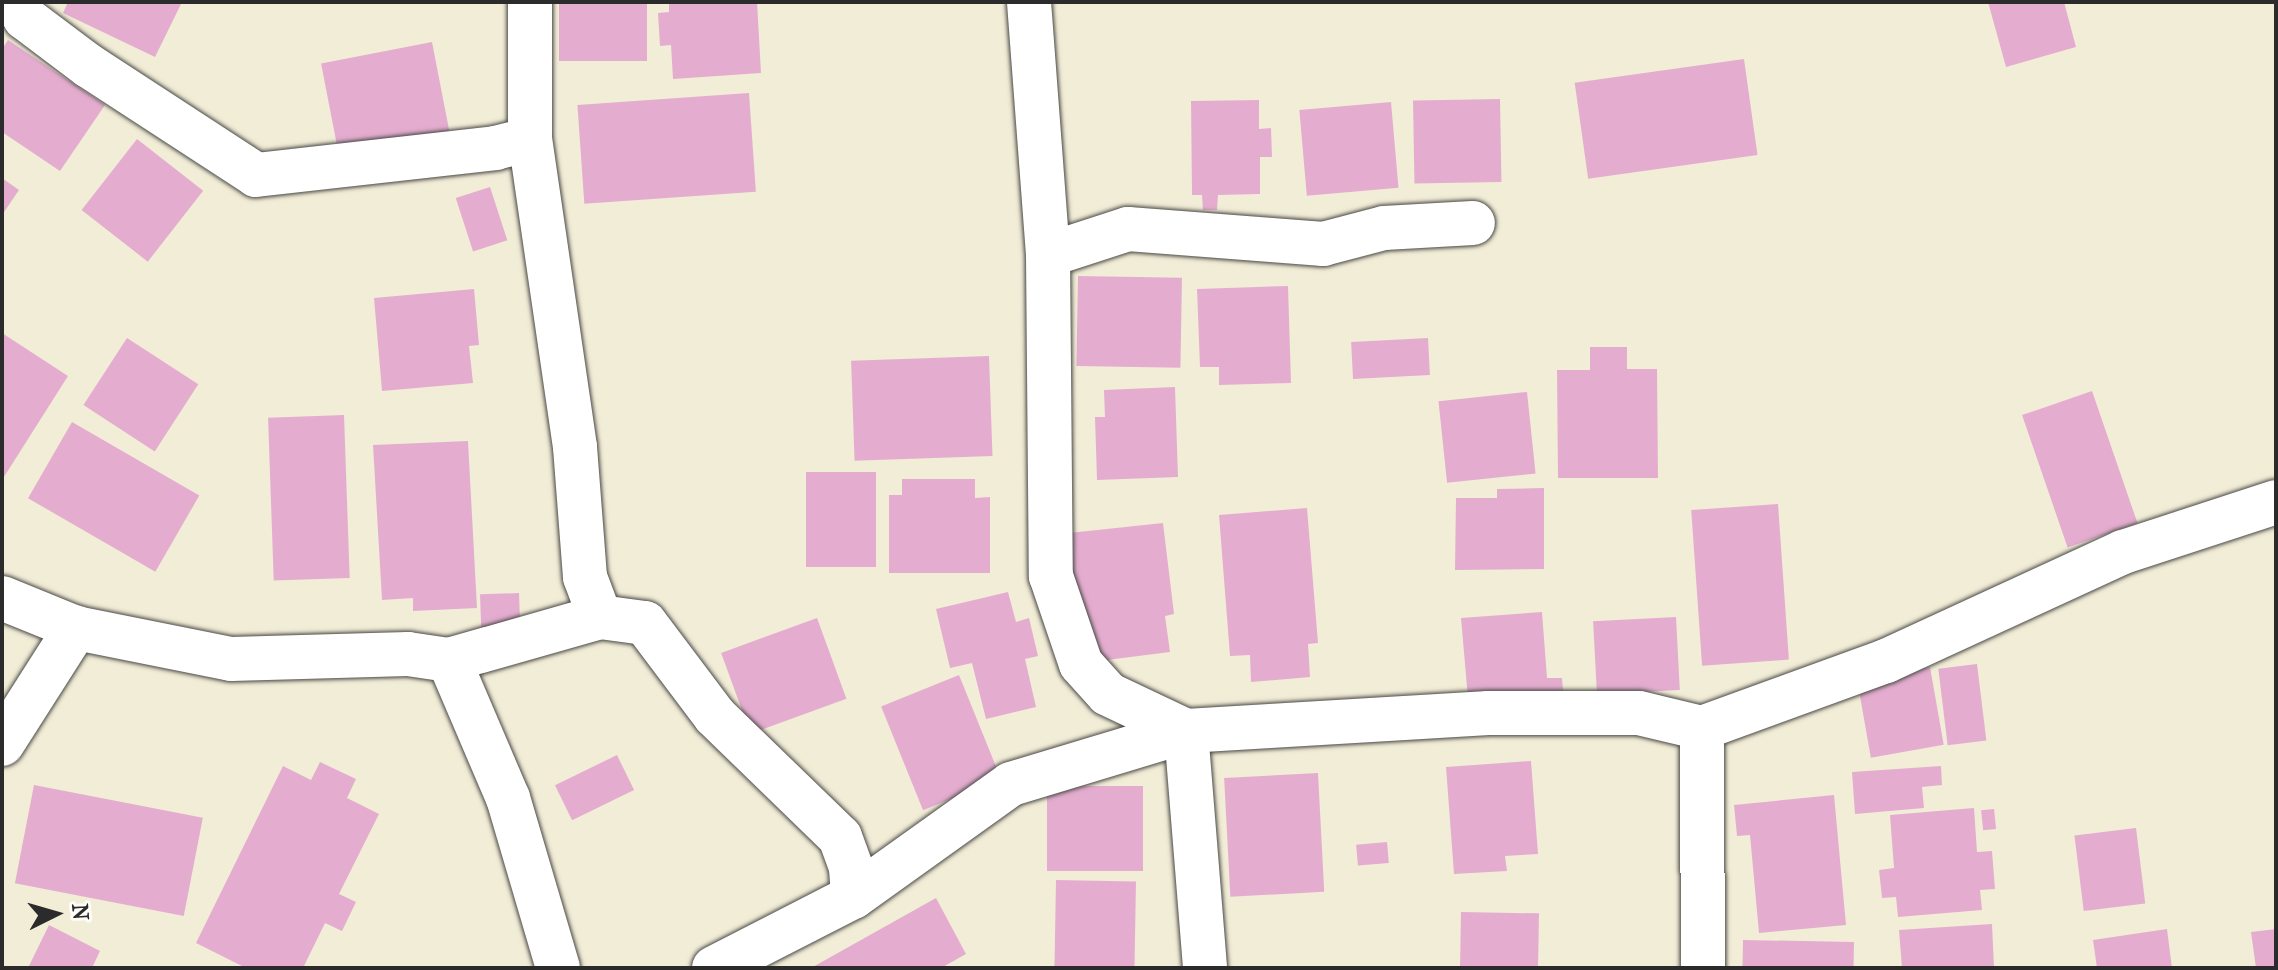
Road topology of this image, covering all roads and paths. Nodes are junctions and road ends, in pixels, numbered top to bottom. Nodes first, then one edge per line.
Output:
1 (15, 2) edge
2 (530, 2) edge
3 (1029, 2) edge
4 (2, 11) edge
5 (2, 25) edge
6 (530, 139) junction
7 (1473, 223) dead end
8 (1048, 255) junction
9 (2276, 502) edge
10 (2, 598) edge
11 (600, 617) junction
12 (76, 628) junction
13 (449, 660) junction
14 (1702, 728) junction
15 (1186, 731) junction
16 (2, 744) edge
17 (853, 897) junction
18 (558, 968) edge
19 (714, 968) edge
20 (1205, 968) edge
21 (1703, 968) edge

1 - 6 street
2 - 6 street
3 - 8 street
4 - 5 street
6 - 11 street
7 - 8 street
8 - 15 street
9 - 14 street
10 - 12 street
11 - 13 street
11 - 17 street
12 - 13 street
12 - 16 street
13 - 18 street
14 - 15 street
14 - 21 street
15 - 17 street
15 - 20 street
17 - 19 street

